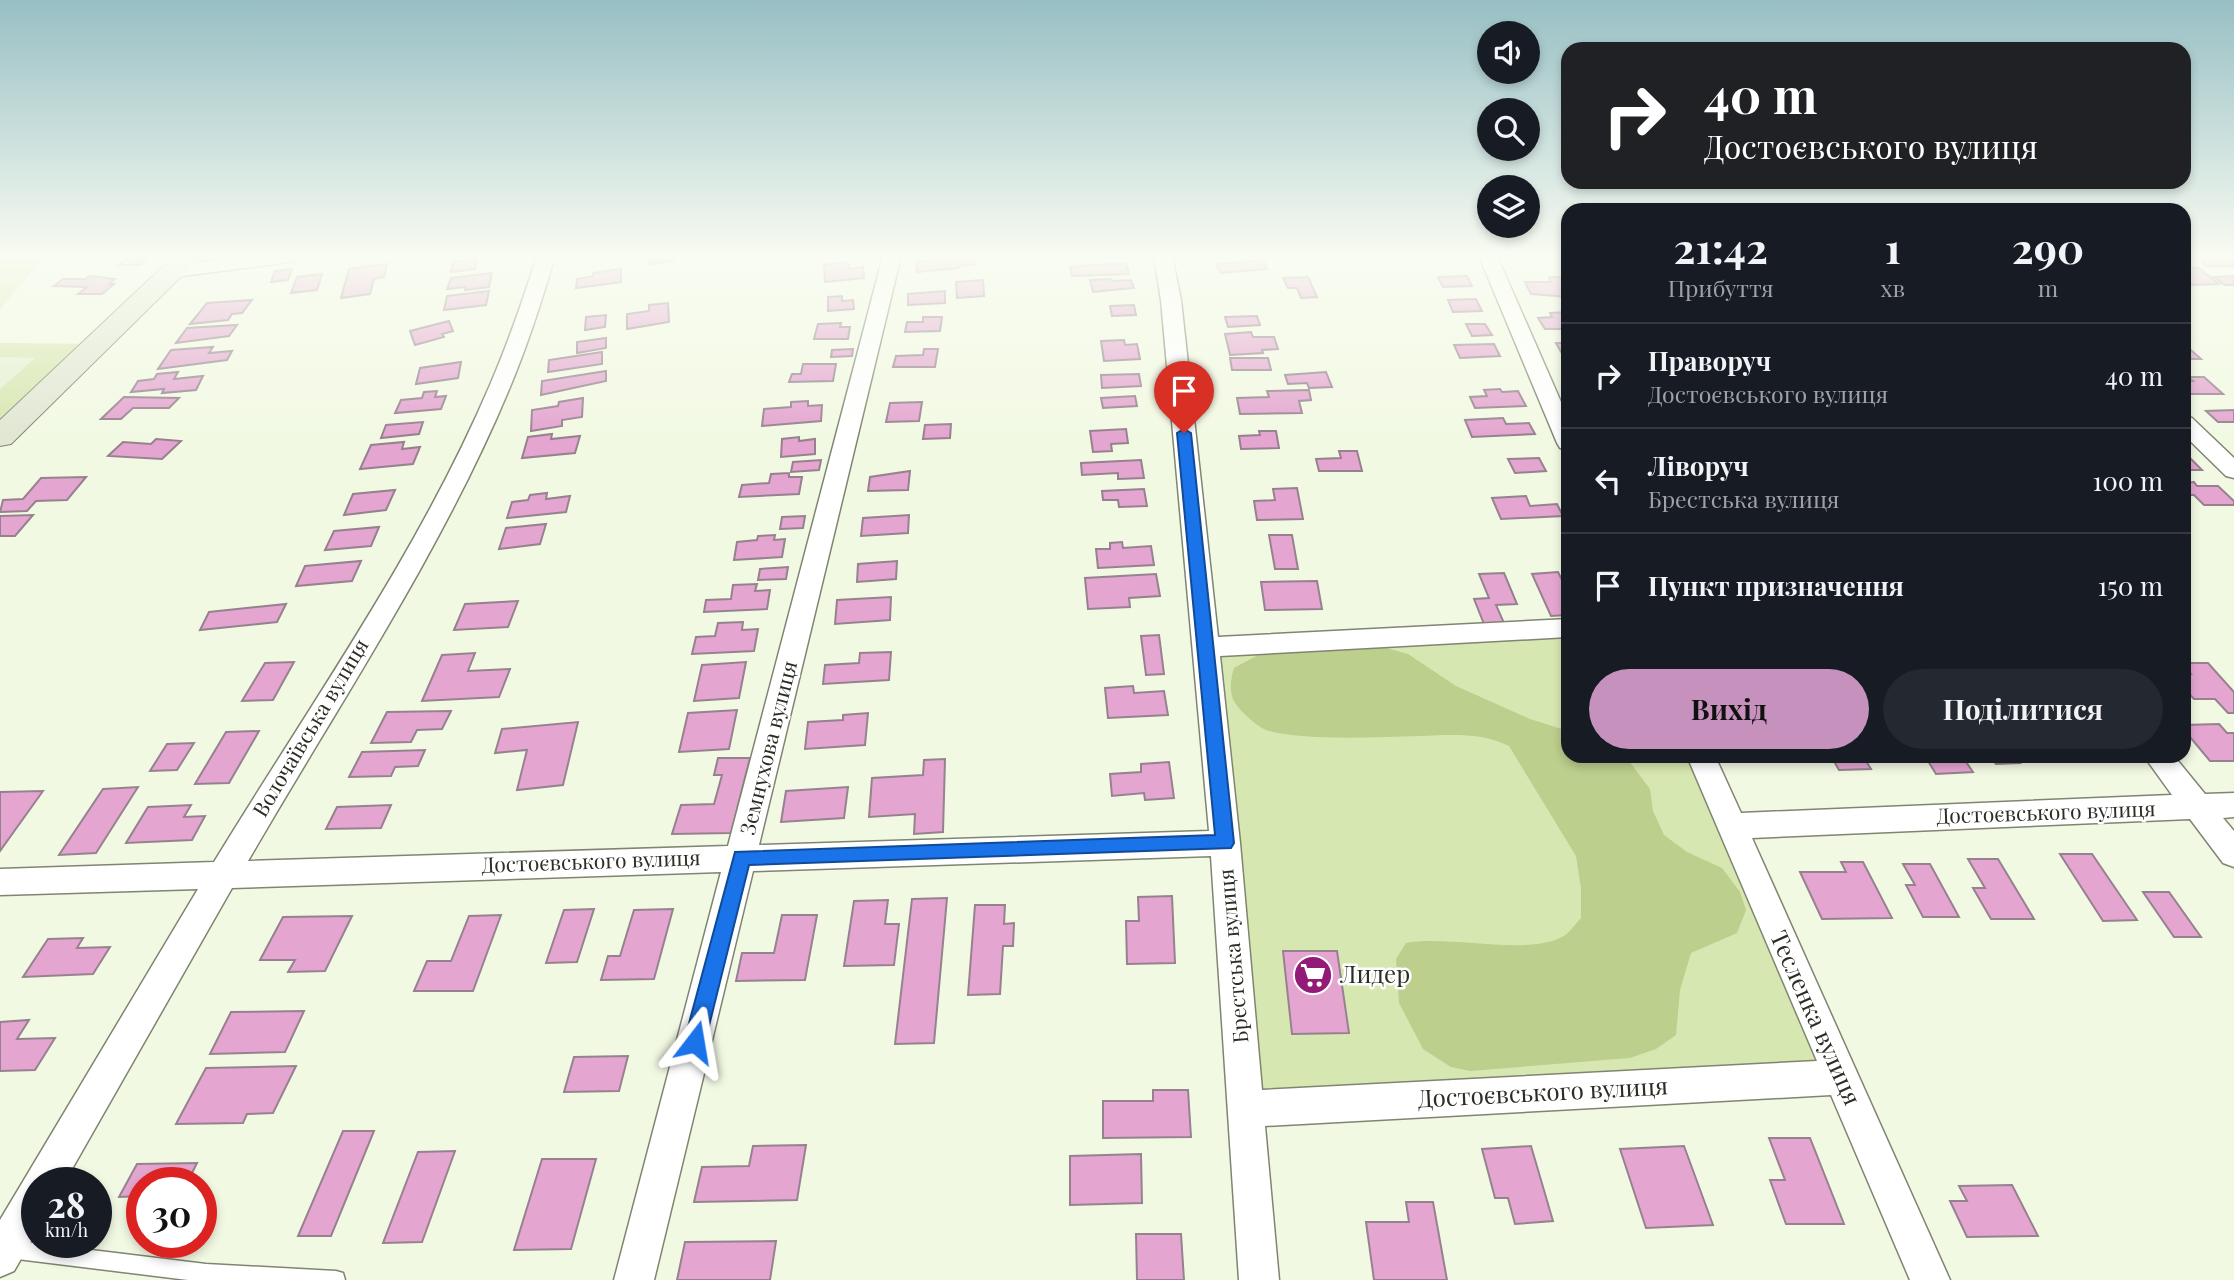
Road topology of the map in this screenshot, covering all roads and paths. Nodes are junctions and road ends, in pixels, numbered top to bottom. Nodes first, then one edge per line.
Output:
1 (128, 316) edge
2 (528, 316) edge
3 (877, 316) edge
4 (1173, 316) edge
5 (1514, 316) edge
6 (1561, 427) edge
7 (2191, 430) edge
8 (0, 437) edge
9 (2234, 471) edge
10 (1561, 628) edge
11 (1205, 647) junction
12 (1704, 763) edge
13 (2163, 763) edge
14 (2234, 805) edge
15 (2198, 807) junction
16 (1731, 826) junction
17 (1225, 843) junction
18 (2234, 854) edge
19 (742, 857) junction
20 (224, 873) junction
21 (0, 882) edge
22 (1841, 1077) junction
23 (1246, 1109) junction
24 (52, 1167) edge
25 (21, 1222) edge
26 (3, 1253) edge
27 (336, 1280) edge
28 (634, 1280) edge
29 (1259, 1280) edge
30 (1930, 1280) edge

1 - 8 street
2 - 20 street, Волочаївська вулиця
3 - 19 street, Земнухова вулиця
4 - 11 street, Брестська вулиця
5 - 6 street
7 - 9 street
10 - 11 street
11 - 17 street, Брестська вулиця
12 - 16 street, Тесленка вулиця
13 - 15 street
14 - 15 street, Достоєвського вулиця
15 - 16 street, Достоєвського вулиця
15 - 18 street
16 - 22 street, Тесленка вулиця
17 - 19 street, Достоєвського вулиця
17 - 23 street, Брестська вулиця
19 - 20 street, Достоєвського вулиця
19 - 28 street, Земнухова вулиця
20 - 21 street, Достоєвського вулиця
20 - 24 street, Волочаївська вулиця
22 - 23 street, Достоєвського вулиця
22 - 30 street, Тесленка вулиця
23 - 29 street, Брестська вулиця
25 - 26 street
26 - 27 lane

